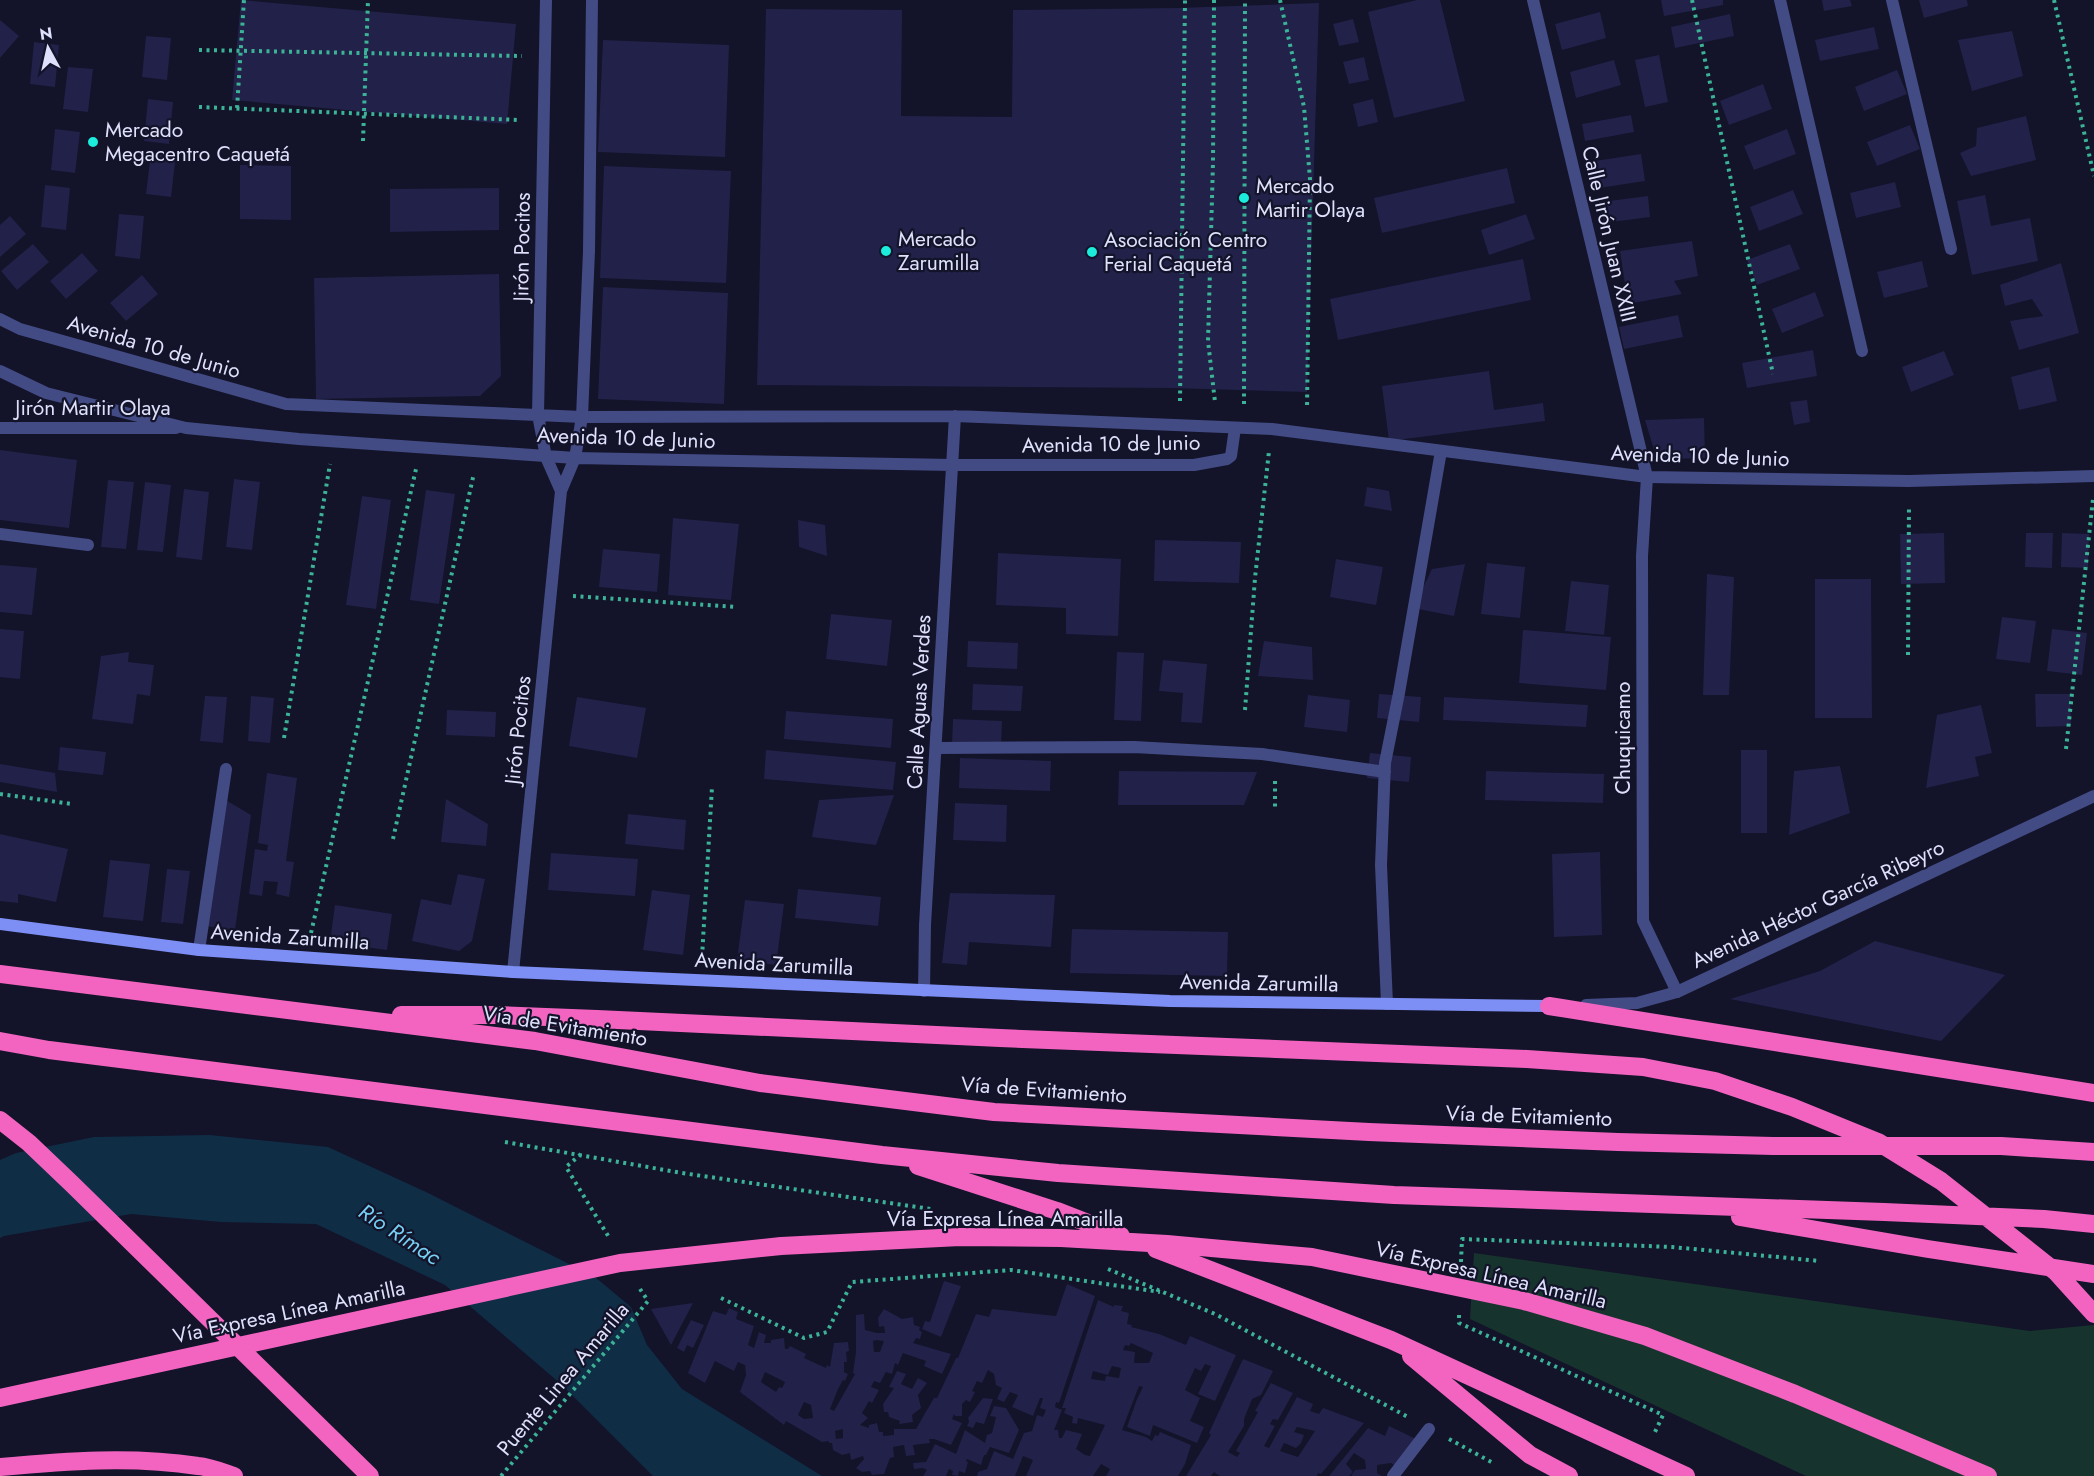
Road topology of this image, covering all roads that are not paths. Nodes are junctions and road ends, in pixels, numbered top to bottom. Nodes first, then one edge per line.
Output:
1 (546, 0) edge
2 (592, 0) edge
3 (1533, 0) edge
4 (1780, 0) edge
5 (1892, 0) edge
6 (1951, 249) dead end
7 (0, 319) edge
8 (1862, 351) dead end
9 (0, 371) edge
10 (538, 415) junction
11 (955, 416) junction
12 (582, 417) junction
13 (0, 428) edge
14 (186, 428) junction
15 (1239, 428) junction
16 (1441, 451) junction
17 (546, 456) junction
18 (575, 458) junction
19 (952, 465) junction
20 (2094, 476) edge
21 (1647, 477) junction
22 (561, 491) junction
23 (0, 534) edge
24 (88, 545) dead end
25 (936, 748) junction
26 (226, 769) dead end
27 (1384, 772) junction
28 (2094, 796) edge
29 (0, 924) edge
30 (199, 950) junction
31 (513, 972) junction
32 (0, 974) edge
33 (924, 991) junction
34 (1677, 992) junction
35 (1387, 1004) junction
36 (1549, 1006) junction
37 (320, 1015) junction
38 (0, 1041) edge
39 (2094, 1093) edge
40 (0, 1120) edge
41 (2094, 1152) edge
42 (882, 1155) junction
43 (1673, 1205) junction
44 (2094, 1224) edge
45 (2094, 1274) edge
46 (2094, 1314) edge
47 (1391, 1340) junction
48 (0, 1398) edge
49 (1429, 1429) road end
50 (0, 1467) edge
51 (234, 1476) edge
52 (370, 1476) edge
53 (1392, 1476) edge
54 (1569, 1476) edge
55 (1686, 1476) edge
56 (1988, 1476) edge

1 - 10 street, Jirón Pocitos
2 - 12 street, Jirón Pocitos
3 - 21 street, Calle Jirón Juan XXIII
4 - 8 street
5 - 6 street
7 - 10 street, Avenida 10 de Junio
9 - 14 street, Avenida 10 de Junio
10 - 12 street, Avenida 10 de Junio
10 - 17 street, Jirón Pocitos
11 - 12 street, Avenida 10 de Junio
11 - 15 street, Avenida 10 de Junio
11 - 19 street, Calle Aguas Verdes
12 - 18 street, Jirón Pocitos
13 - 14 street, Jirón Martir Olaya
14 - 17 street, Avenida 10 de Junio
15 - 16 street, Avenida 10 de Junio
15 - 19 street, Avenida 10 de Junio
16 - 21 street, Avenida 10 de Junio
16 - 27 street
17 - 18 street, Avenida 10 de Junio
17 - 22 street, Jirón Pocitos
18 - 19 street, Avenida 10 de Junio
18 - 22 street, Jirón Pocitos
19 - 25 street, Calle Aguas Verdes
20 - 21 street, Avenida 10 de Junio
21 - 34 street, Chuquicamo
22 - 31 street, Jirón Pocitos
23 - 24 street
25 - 27 street
25 - 33 street, Calle Aguas Verdes
26 - 30 street
27 - 35 street
28 - 34 street, Avenida Héctor García Ribeyro
29 - 30 main road, Avenida Zarumilla
30 - 31 main road, Avenida Zarumilla
31 - 33 main road, Avenida Zarumilla
32 - 37 highway, Vía de Evitamiento
33 - 35 main road, Avenida Zarumilla
34 - 36 street, Avenida Héctor García Ribeyro
35 - 36 main road, Avenida Zarumilla
36 - 39 highway
37 - 41 highway, Vía de Evitamiento
37 - 46 highway
38 - 42 highway
40 - 52 highway
42 - 43 highway
42 - 47 highway
43 - 44 highway
43 - 45 highway
47 - 54 highway
47 - 55 highway
48 - 56 highway, Vía Expresa Línea Amarilla
49 - 53 street
50 - 51 highway

